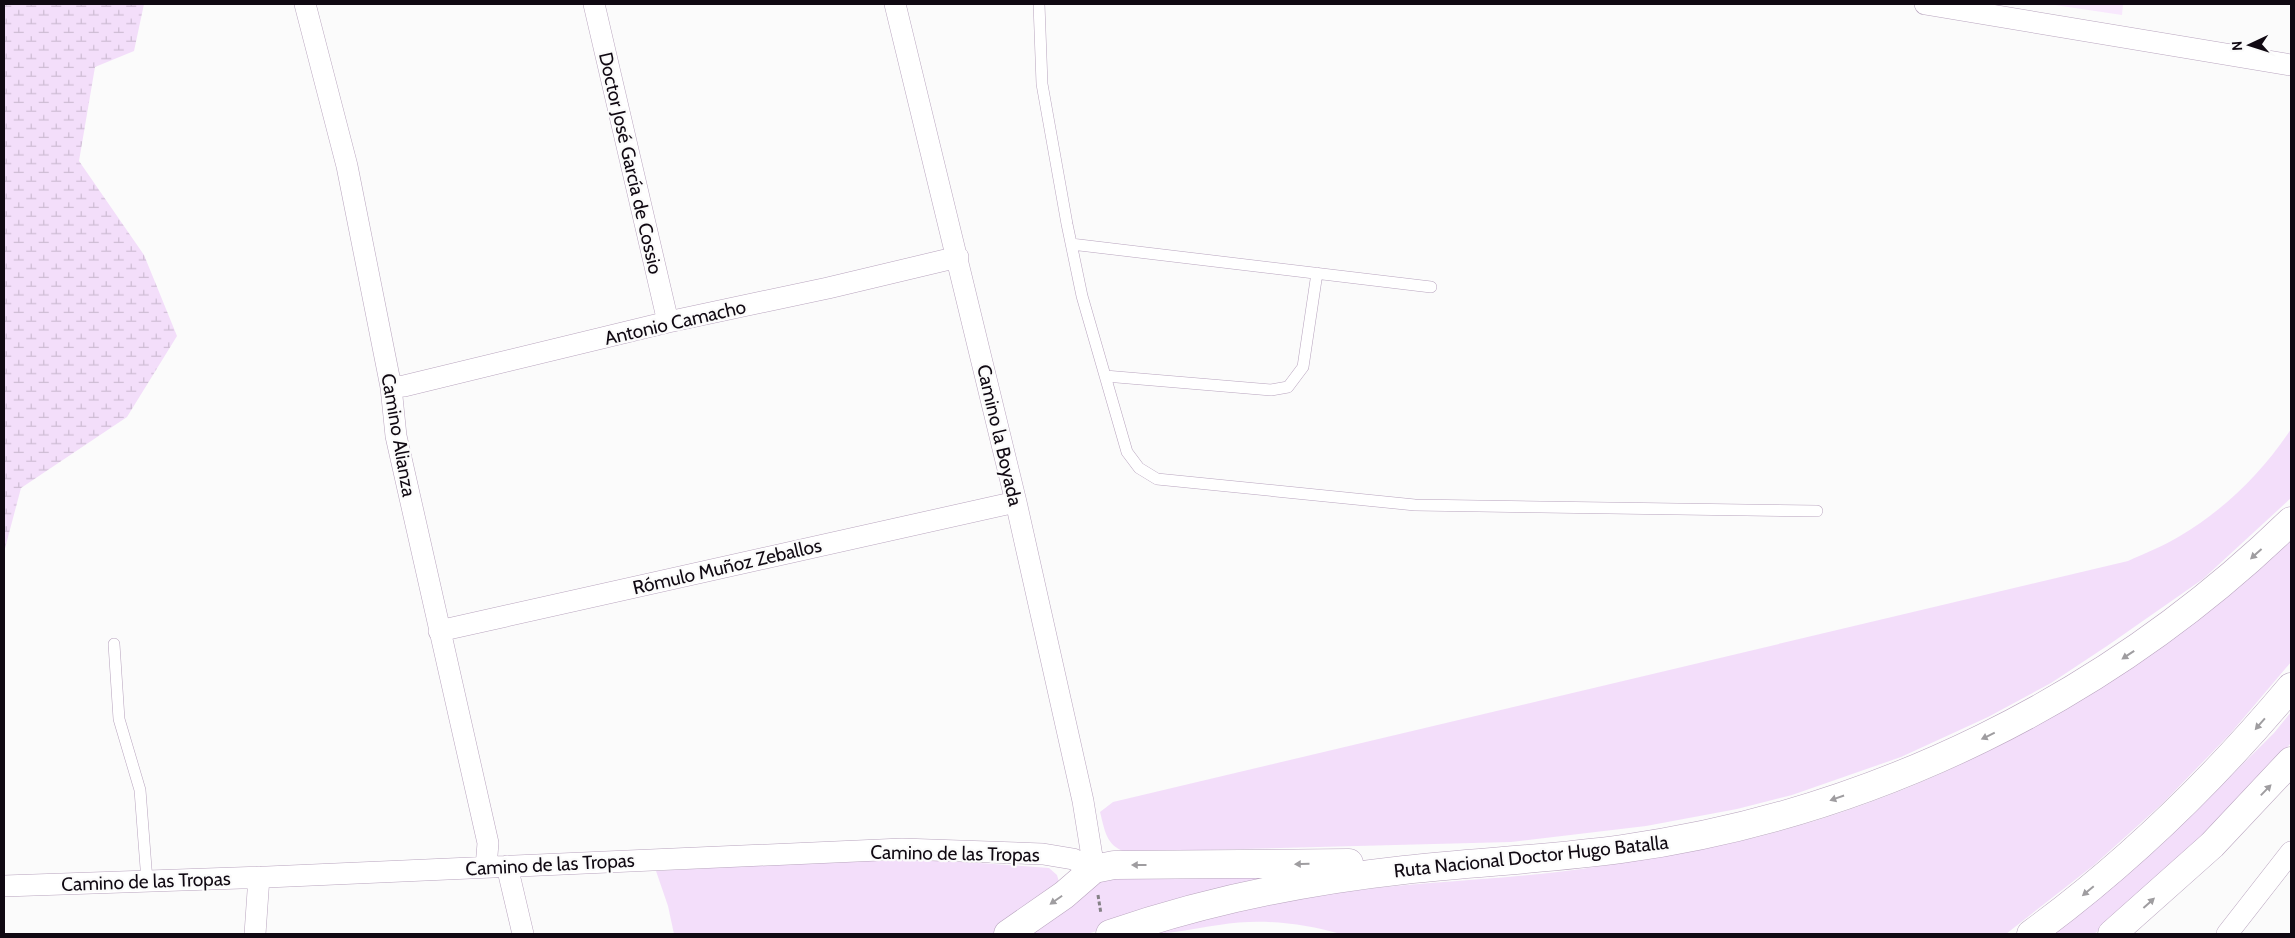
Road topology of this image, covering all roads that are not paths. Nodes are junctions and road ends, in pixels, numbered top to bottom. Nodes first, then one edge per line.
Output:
1 (305, 4) edge
2 (594, 4) edge
3 (895, 4) edge
4 (1038, 4) edge
5 (1925, 4) edge
6 (2291, 65) edge
7 (1070, 244) junction
8 (958, 258) junction
9 (1318, 273) junction
10 (1431, 287) dead end
11 (668, 322) junction
12 (1105, 376) junction
13 (391, 387) junction
14 (1016, 502) junction
15 (1817, 511) dead end
16 (2291, 521) edge
17 (439, 631) junction
18 (114, 644) dead end
19 (2291, 687) edge
20 (2291, 761) edge
21 (2291, 852) edge
22 (508, 866) junction
23 (486, 867) junction
24 (1094, 869) junction
25 (1402, 870) junction
26 (259, 877) junction
27 (147, 881) junction
28 (5, 886) edge
29 (1106, 925) edge
30 (255, 934) edge
31 (523, 934) edge
32 (1008, 934) edge
33 (2031, 934) edge
34 (2112, 934) edge
35 (2227, 934) edge

1 - 13 street, Camino Alianza
2 - 11 street, Doctor José García de Cossio
3 - 8 street, Camino la Boyada
4 - 7 lane
5 - 6 street
7 - 9 lane
7 - 12 lane
8 - 11 street, Antonio Camacho
8 - 14 street, Camino la Boyada
9 - 10 lane
9 - 12 lane
11 - 13 street, Antonio Camacho
12 - 15 lane
13 - 17 street, Camino Alianza
14 - 17 street, Rómulo Muñoz Zeballos
14 - 24 street, Camino la Boyada
16 -> 25 highway, Ruta Nacional Doctor Hugo Batalla
17 - 23 street, Camino Alianza
18 - 27 lane
19 -> 33 highway
34 -> 20 highway
21 - 35 street
22 - 23 street, Camino de las Tropas
22 - 24 street, Camino de las Tropas
22 - 31 street
23 - 26 street, Camino de las Tropas
25 -> 24 highway
24 -> 32 highway
25 - 29 highway, Ruta Nacional Doctor Hugo Batalla
26 - 27 street, Camino de las Tropas
26 - 30 street
27 - 28 street, Camino de las Tropas

